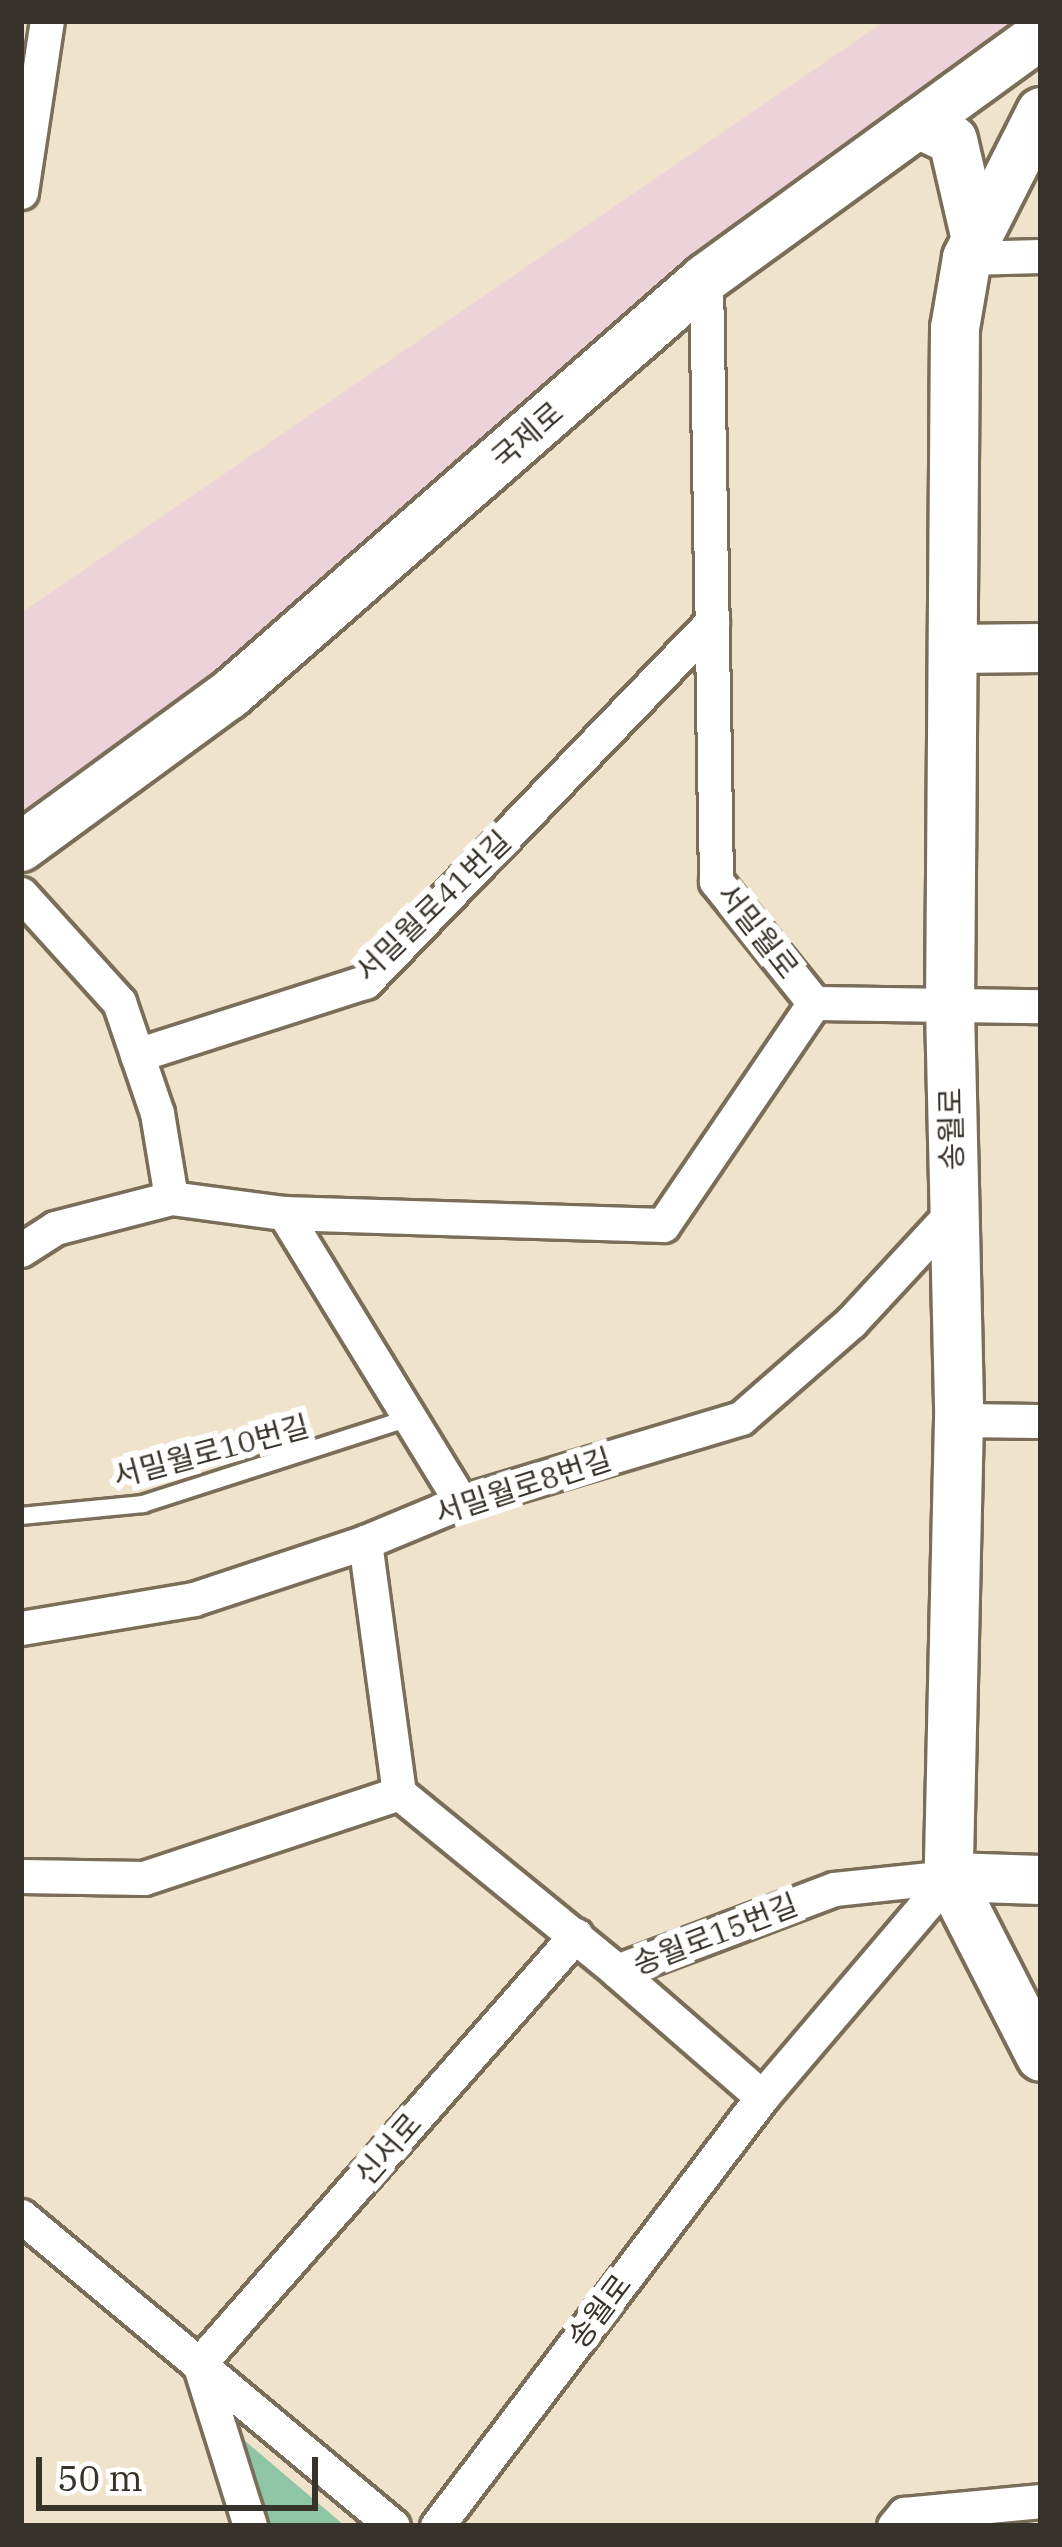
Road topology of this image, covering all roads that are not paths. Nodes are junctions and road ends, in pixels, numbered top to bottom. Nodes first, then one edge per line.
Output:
1 (47, 21) edge
2 (1041, 34) edge
3 (1041, 112) edge
4 (918, 124) junction
5 (21, 192) edge
6 (971, 249) junction
7 (1041, 256) edge
8 (706, 278) junction
9 (712, 622) junction
10 (1041, 648) edge
11 (953, 649) junction
12 (21, 848) edge
13 (21, 894) edge
14 (814, 1003) junction
15 (1041, 1006) edge
16 (950, 1008) junction
17 (137, 1055) junction
18 (171, 1198) junction
19 (284, 1214) junction
20 (952, 1214) junction
21 (21, 1250) edge
22 (410, 1418) junction
23 (959, 1420) junction
24 (1041, 1421) edge
25 (461, 1502) junction
26 (21, 1516) edge
27 (365, 1542) junction
28 (21, 1628) edge
29 (399, 1793) junction
30 (21, 1876) edge
31 (949, 1877) junction
32 (1041, 1880) edge
33 (576, 1935) junction
34 (616, 1971) junction
35 (1041, 2057) edge
36 (762, 2097) junction
37 (21, 2216) edge
38 (200, 2364) junction
39 (1041, 2501) edge
40 (250, 2526) edge
41 (393, 2526) edge
42 (437, 2526) edge
43 (894, 2526) edge

1 - 5 street
2 - 4 street, 국제로
3 - 6 street, 송월로
4 - 6 street
4 - 8 street, 국제로
6 - 7 street
6 - 11 street, 송월로
8 - 9 street, 서밀월로
8 - 12 street, 국제로
9 - 14 street, 서밀월로
9 - 17 street, 서밀월로41번길
10 - 11 street
11 - 16 street, 송월로
13 - 17 street
14 - 16 street
14 - 19 street, 서밀월로
15 - 16 street
16 - 20 street, 송월로
17 - 18 street
18 - 19 street, 서밀월로
18 - 21 street, 서밀월로
19 - 22 street
20 - 23 street, 송월로
20 - 25 street, 서밀월로8번길
22 - 25 street
22 - 26 lane, 서밀월로10번길
23 - 24 street
23 - 31 street, 송월로
25 - 27 street, 서밀월로8번길
27 - 28 street, 서밀월로8번길
27 - 29 street
29 - 30 street
29 - 33 street, 송월로15번길
31 - 32 street
31 - 34 street, 송월로15번길
31 - 35 street
31 - 36 street, 송월로
33 - 34 street, 송월로15번길
33 - 38 street, 신서로
34 - 36 street
36 - 42 street, 송월로
37 - 38 street
38 - 40 street
38 - 41 street
39 - 43 street

